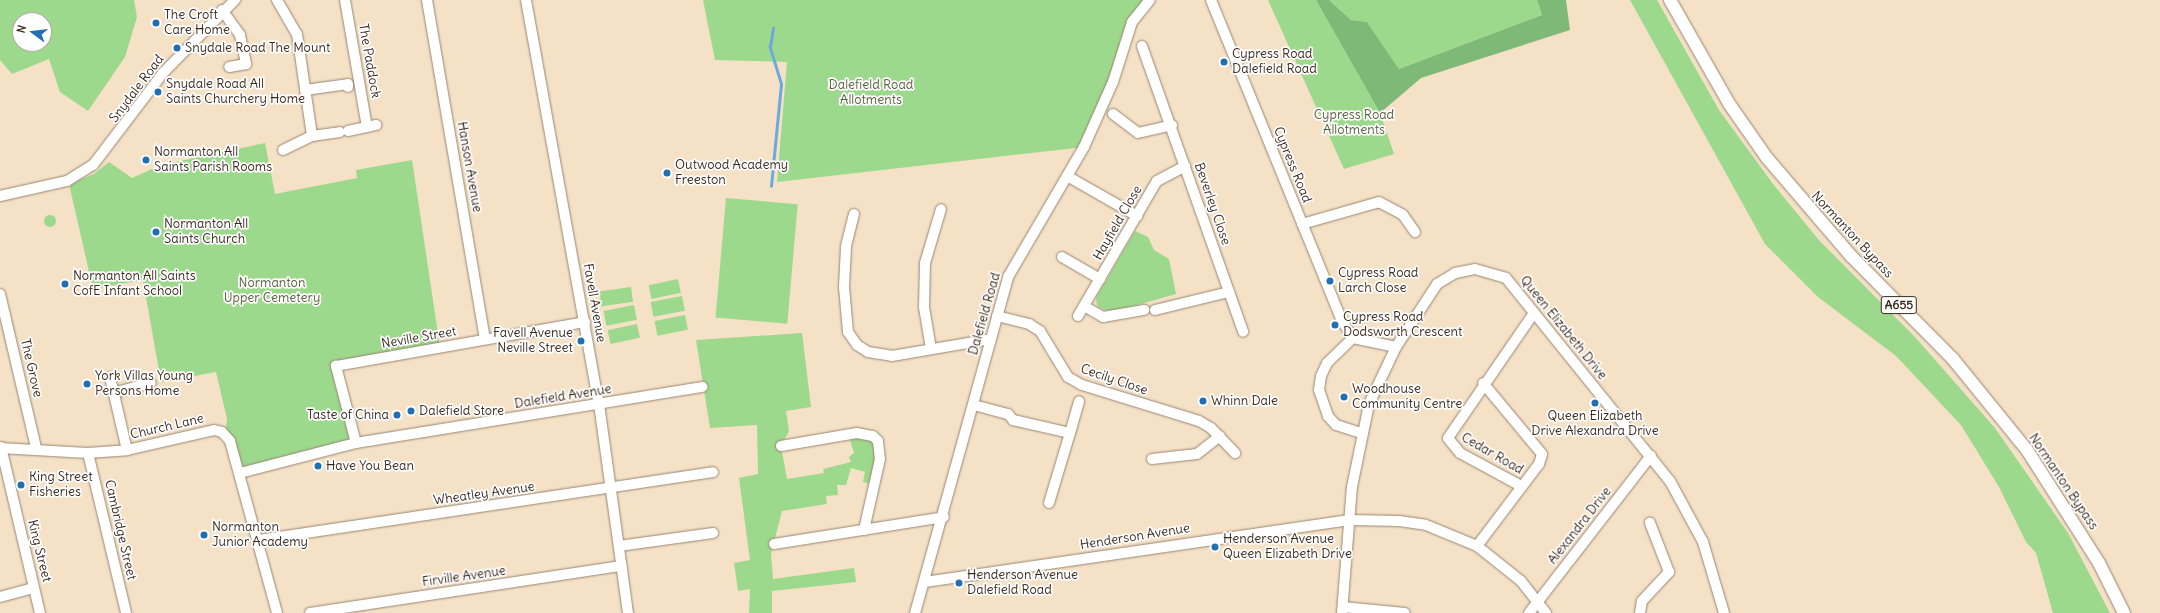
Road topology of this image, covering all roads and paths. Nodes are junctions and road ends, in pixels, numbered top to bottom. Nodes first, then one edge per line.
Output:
1 (235, 0) edge
2 (277, 0) edge
3 (344, 0) edge
4 (426, 0) edge
5 (526, 0) edge
6 (1150, 0) edge
7 (1211, 0) edge
8 (1670, 0) edge
9 (222, 10) junction
10 (1142, 46) dead end
11 (229, 67) dead end
12 (348, 87) dead end
13 (304, 90) junction
14 (1113, 114) dead end
15 (1172, 125) junction
16 (312, 136) junction
17 (283, 150) dead end
18 (1185, 166) junction
19 (1067, 176) junction
20 (0, 196) edge
21 (941, 209) dead end
22 (854, 214) dead end
23 (1137, 216) junction
24 (1302, 224) junction
25 (1415, 232) dead end
26 (1066, 263) dead end
27 (1100, 279) junction
28 (1229, 292) junction
29 (0, 294) edge
30 (1084, 306) junction
31 (1144, 310) dead end
32 (1155, 310) dead end
33 (1534, 313) junction
34 (997, 316) junction
35 (1078, 316) dead end
36 (585, 322) junction
37 (1243, 332) dead end
38 (1353, 338) junction
39 (485, 339) junction
40 (991, 339) junction
41 (1396, 347) junction
42 (931, 349) junction
43 (110, 377) dead end
44 (151, 383) dead end
45 (1483, 383) junction
46 (703, 387) dead end
47 (113, 393) junction
48 (1079, 401) dead end
49 (599, 404) junction
50 (974, 405) junction
51 (1070, 433) junction
52 (1361, 433) junction
53 (1220, 436) junction
54 (356, 443) junction
55 (781, 446) dead end
56 (1, 448) edge
57 (36, 448) junction
58 (127, 450) junction
59 (1235, 452) dead end
60 (88, 453) junction
61 (1651, 456) junction
62 (1152, 459) dead end
63 (240, 472) junction
64 (713, 472) dead end
65 (1521, 486) junction
66 (610, 487) junction
67 (1050, 503) dead end
68 (944, 517) junction
69 (1350, 520) junction
70 (1650, 523) dead end
71 (864, 530) junction
72 (713, 533) dead end
73 (259, 540) junction
74 (774, 544) dead end
75 (619, 546) junction
76 (1477, 546) junction
77 (621, 566) junction
78 (925, 582) junction
79 (34, 588) junction
80 (0, 597) edge
81 (1537, 602) junction
82 (1343, 610) edge
83 (40, 613) edge
84 (126, 613) edge
85 (278, 613) edge
86 (310, 613) edge
87 (628, 613) edge
88 (915, 613) edge
89 (1405, 613) edge
90 (1529, 613) edge
91 (1546, 613) edge
92 (1640, 613) edge
93 (1724, 613) edge
94 (2124, 613) edge

1 - 9 street, Snydale Road
2 - 13 street
3 - 16 street, The Paddock
4 - 39 street, Hanson Avenue
5 - 36 street, Favell Avenue
6 - 19 street, Dalefield Road
7 - 24 street, Cypress Road
8 - 94 main road, Normanton Bypass / A655
9 - 11 street
9 - 20 street, Snydale Road
10 - 15 street, Beverley Close
12 - 13 street
13 - 16 street
14 - 15 street
15 - 18 street, Beverley Close
16 - 17 street, The Paddock
18 - 23 street, Hayfield Close
18 - 28 street, Beverley Close
19 - 23 street
19 - 34 street, Dalefield Road
21 - 42 street
22 - 42 street
23 - 27 street, Hayfield Close
24 - 25 street
24 - 38 street, Cypress Road
26 - 27 street
27 - 30 street, Hayfield Close
28 - 32 street
28 - 37 street, Beverley Close
29 - 57 street, The Grove
30 - 31 street
30 - 35 street, Hayfield Close
33 - 41 street, Queen Elizabeth Drive
33 - 45 street, Cedar Road
33 - 61 street, Queen Elizabeth Drive
34 - 40 street, Dalefield Road
34 - 53 street, Cecily Close
36 - 39 street, Neville Street
36 - 49 street, Favell Avenue
38 - 41 street
38 - 52 street
39 - 54 street, Neville Street
40 - 42 street
40 - 50 street, Dalefield Road
41 - 52 street, Queen Elizabeth Drive
43 - 47 street
44 - 47 street
45 - 65 street, Cedar Road
45 - 65 street, Cedar Road
46 - 49 street, Dalefield Avenue
47 - 58 street
48 - 51 street
49 - 54 street, Dalefield Avenue
49 - 66 street, Favell Avenue
50 - 51 street
50 - 68 street, Dalefield Road
51 - 67 street
52 - 69 street, Queen Elizabeth Drive
53 - 59 street, Cecily Close
53 - 62 street
54 - 63 street, Dalefield Avenue
55 - 71 street
56 - 57 street, Church Lane
56 - 79 street, King Street
57 - 60 street, Church Lane
58 - 60 street, Church Lane
58 - 63 street, Church Lane
60 - 84 street, Cambridge Street
61 - 81 street, Alexandra Drive
61 - 93 street, Queen Elizabeth Drive
63 - 73 street, Church Lane
64 - 66 street, Wheatley Avenue
65 - 76 street, Cedar Road
66 - 73 street, Wheatley Avenue
66 - 75 street, Favell Avenue
68 - 71 street
68 - 78 street, Dalefield Road
69 - 76 street, Henderson Avenue
69 - 78 street, Henderson Avenue
69 - 82 street, Queen Elizabeth Drive
70 - 92 street
71 - 74 street
72 - 75 street
73 - 85 street, Church Lane
75 - 77 street, Favell Avenue
76 - 81 street, Henderson Avenue
77 - 86 street, Firville Avenue
77 - 87 street, Favell Avenue
78 - 88 street, Dalefield Road
79 - 80 street
79 - 83 street, King Street
81 - 90 street, Alexandra Drive
81 - 91 street, Henderson Avenue
82 - 89 street

